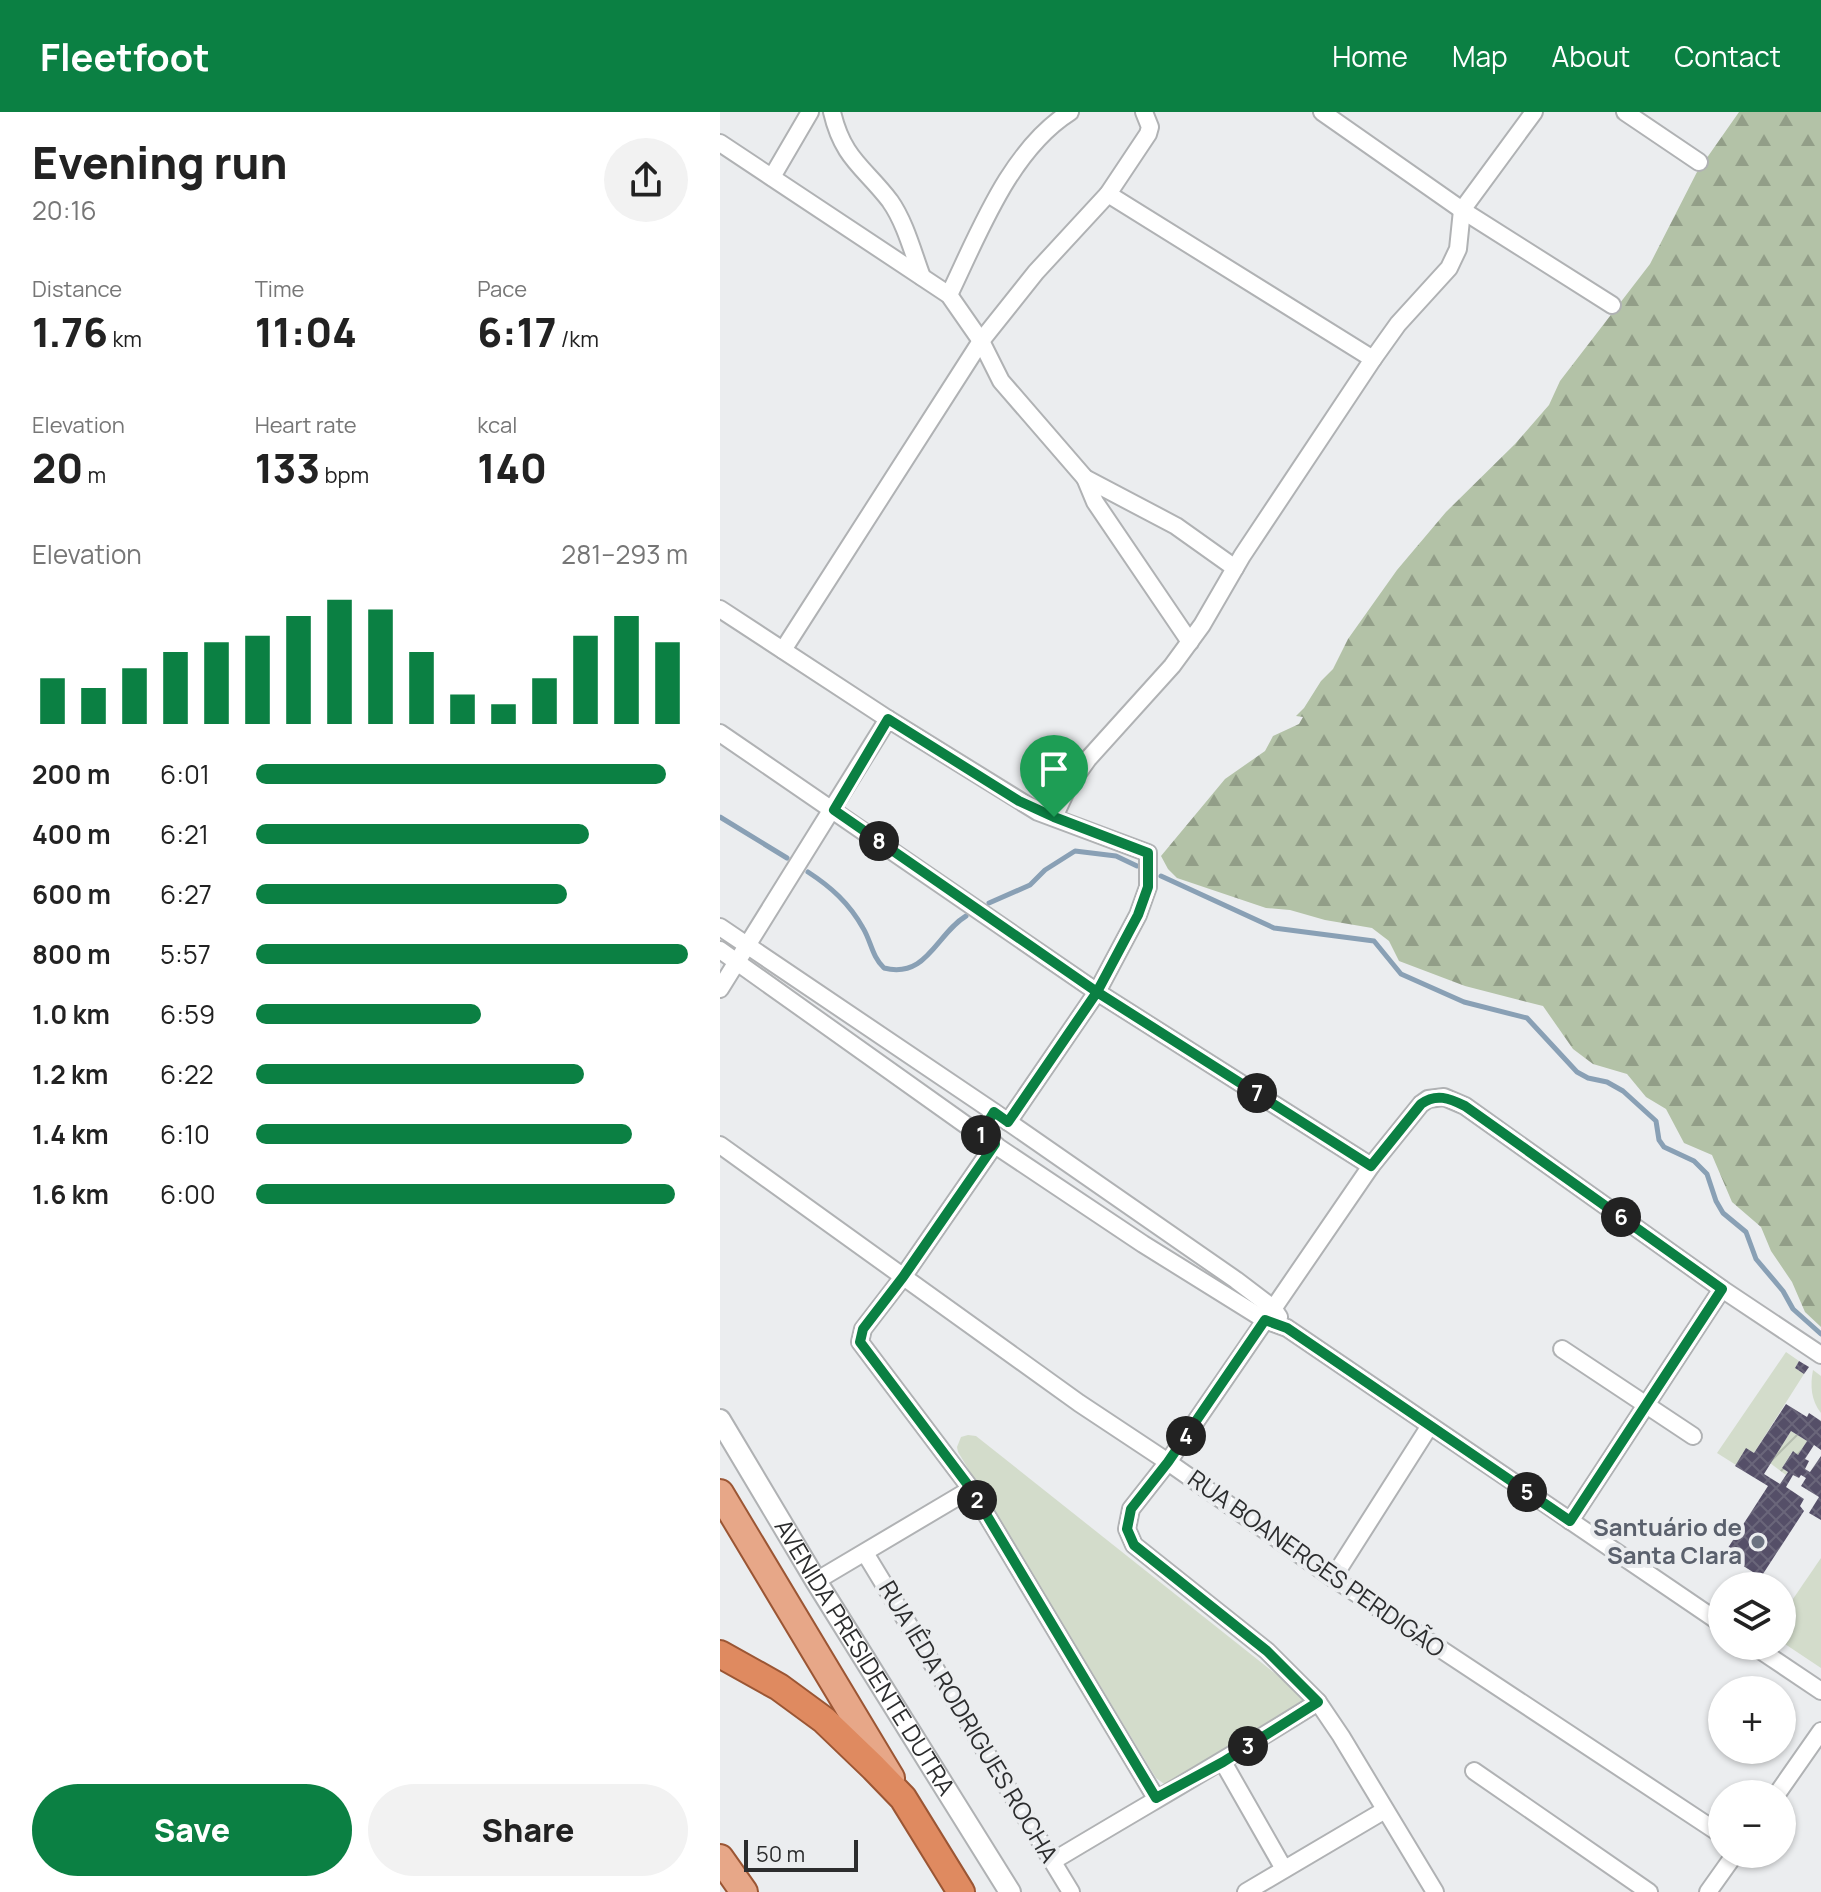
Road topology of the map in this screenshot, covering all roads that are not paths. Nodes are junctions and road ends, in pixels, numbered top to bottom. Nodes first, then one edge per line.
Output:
1 (810, 112) edge
2 (832, 112) edge
3 (1070, 112) edge
4 (1144, 112) edge
5 (1322, 112) edge
6 (1534, 112) edge
7 (1625, 112) edge
8 (720, 143) edge
9 (1699, 162) dead end
10 (772, 177) junction
11 (1108, 194) junction
12 (1462, 210) junction
13 (922, 277) junction
14 (949, 295) junction
15 (1612, 305) dead end
16 (981, 341) junction
17 (1373, 359) junction
18 (1085, 478) junction
19 (1235, 568) junction
20 (720, 609) edge
21 (1190, 642) junction
22 (783, 650) junction
23 (888, 719) junction
24 (720, 733) edge
25 (834, 810) junction
26 (1054, 817) junction
27 (720, 927) edge
28 (747, 946) junction
29 (720, 950) edge
30 (737, 962) junction
31 (720, 989) edge
32 (1097, 992) junction
33 (1001, 1117) junction
34 (980, 1135) junction
35 (995, 1144) junction
36 (720, 1145) edge
37 (1371, 1166) junction
38 (903, 1277) junction
39 (1722, 1289) junction
40 (1269, 1314) junction
41 (1562, 1349) dead end
42 (1821, 1355) edge
43 (1648, 1405) junction
44 (720, 1420) edge
45 (1429, 1427) junction
46 (1693, 1436) dead end
47 (1168, 1462) junction
48 (971, 1489) junction
49 (720, 1493) edge
50 (1570, 1521) junction
51 (865, 1553) junction
52 (1333, 1578) junction
53 (816, 1581) junction
54 (1708, 1615) edge
55 (720, 1654) edge
56 (1775, 1660) edge
57 (1821, 1691) edge
58 (1318, 1702) junction
59 (1821, 1731) edge
60 (1223, 1762) junction
61 (1474, 1771) dead end
62 (1787, 1780) edge
63 (903, 1798) junction
64 (1156, 1798) junction
65 (1385, 1810) junction
66 (1708, 1826) edge
67 (720, 1858) edge
68 (1053, 1861) junction
69 (1725, 1868) edge
70 (1284, 1869) junction
71 (744, 1892) edge
72 (961, 1892) edge
73 (1010, 1892) edge
74 (1071, 1892) edge
75 (1246, 1892) edge
76 (1435, 1892) edge
77 (1649, 1892) edge
78 (1708, 1892) edge

1 - 10 street
2 - 13 street
3 - 14 street
4 - 11 street
5 - 12 street
6 - 12 street
7 - 9 street
8 - 10 street
10 - 13 street
11 - 16 street
11 - 17 street
12 - 15 street
12 - 17 street
13 - 14 street
14 - 16 street
16 - 18 street
16 - 22 street
17 - 19 street
18 - 19 street
18 - 21 street
19 - 21 street
20 - 22 street
21 - 26 street
22 - 23 street
23 - 25 street
23 - 26 street
24 - 25 street
25 - 28 street
25 - 32 street
26 - 32 street
27 - 28 street
28 - 30 street
28 - 33 street
29 - 30 street
30 - 31 street
30 - 34 street
32 - 33 street
32 - 37 street
33 - 34 street
33 - 40 street
34 - 35 street
35 - 38 street
35 - 40 street
36 - 38 street, RUA BOANERGES PERDIGÃO
37 - 39 street
37 - 40 street
38 - 47 street, RUA BOANERGES PERDIGÃO
38 - 48 street
39 - 42 street
39 - 43 street
40 - 45 street
40 - 47 street
41 - 43 street
43 - 46 street
43 - 50 street
44 - 53 street, AVENIDA PRESIDENTE DUTRA
45 - 50 street
45 - 52 street
47 - 52 street, RUA BOANERGES PERDIGÃO
47 - 58 street
48 - 51 street
48 - 64 street
49 - 63 main road, AVENIDA PRESIDENTE DUTRA
50 - 54 street
51 - 53 street
51 - 68 street, RUA IÊDA RODRIGUES ROCHA
52 - 66 street, RUA BOANERGES PERDIGÃO
53 - 73 street, AVENIDA PRESIDENTE DUTRA
55 - 63 highway
56 - 57 street
58 - 60 street
58 - 65 street
59 - 62 street
60 - 64 street
60 - 70 street
61 - 77 street
63 - 72 highway
64 - 68 street
65 - 70 street
65 - 76 street
67 - 71 main road
68 - 74 street, RUA IÊDA RODRIGUES ROCHA
69 - 78 street
70 - 75 street

